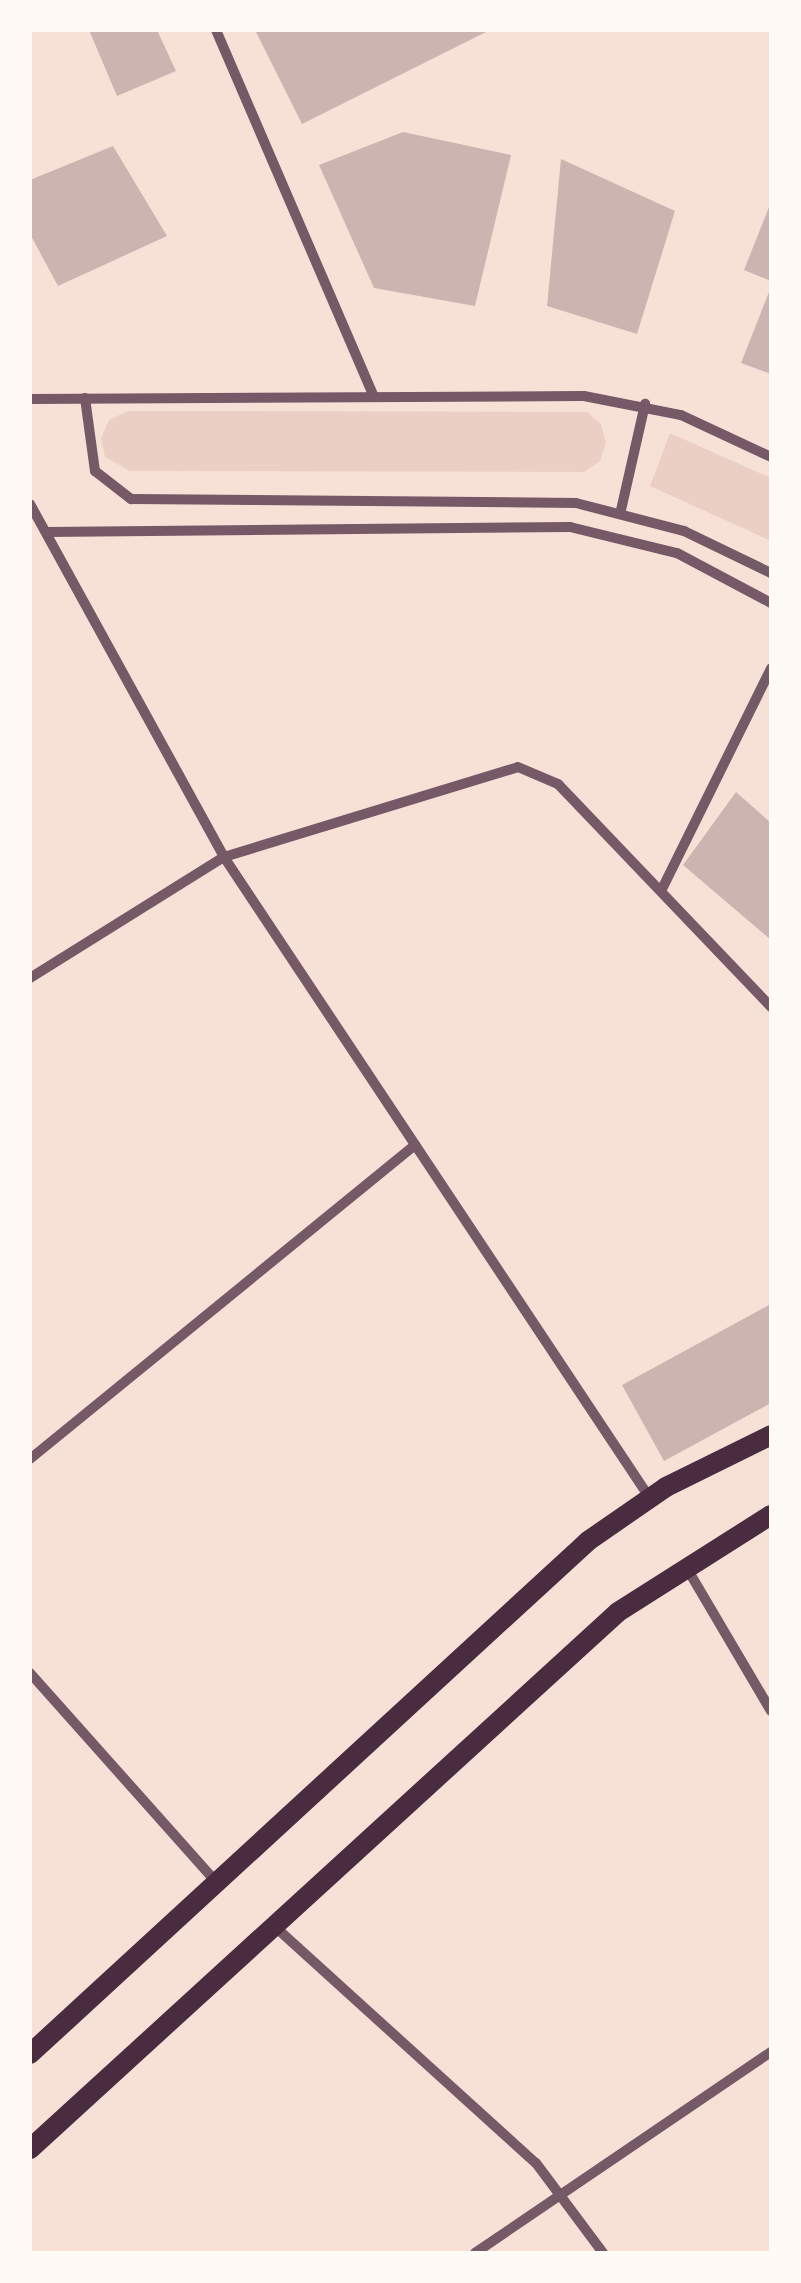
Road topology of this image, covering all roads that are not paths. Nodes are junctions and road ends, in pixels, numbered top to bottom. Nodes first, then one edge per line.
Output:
1 (216, 30) edge
2 (374, 396) junction
3 (30, 398) edge
4 (85, 398) junction
5 (645, 404) junction
6 (771, 457) edge
7 (30, 504) edge
8 (620, 510) junction
9 (46, 532) junction
10 (771, 573) edge
11 (771, 602) edge
12 (771, 668) edge
13 (224, 857) junction
14 (663, 887) junction
15 (30, 978) edge
16 (771, 1007) edge
17 (415, 1146) junction
18 (771, 1434) edge
19 (30, 1459) edge
20 (648, 1498) junction
21 (771, 1514) edge
22 (684, 1564) junction
23 (30, 1672) edge
24 (771, 1711) edge
25 (216, 1882) junction
26 (271, 1924) junction
27 (771, 2052) edge
28 (30, 2054) edge
29 (30, 2149) edge
30 (562, 2192) junction
31 (475, 2253) edge
32 (603, 2253) edge

1 - 2 street
2 - 4 street
2 - 5 street
3 - 4 street
4 - 8 street
5 - 6 street
5 - 8 street
7 - 9 street
8 - 10 street
9 - 11 street
9 - 13 street
12 - 14 street
13 - 14 street
13 - 15 street
13 - 17 street
14 - 16 street
17 - 19 street
17 - 20 street
18 - 20 main road
20 - 25 main road
21 - 22 main road
22 - 24 street
22 - 26 main road
23 - 25 street
25 - 28 main road
26 - 29 main road
26 - 30 street
27 - 30 street
30 - 31 street
30 - 32 street

